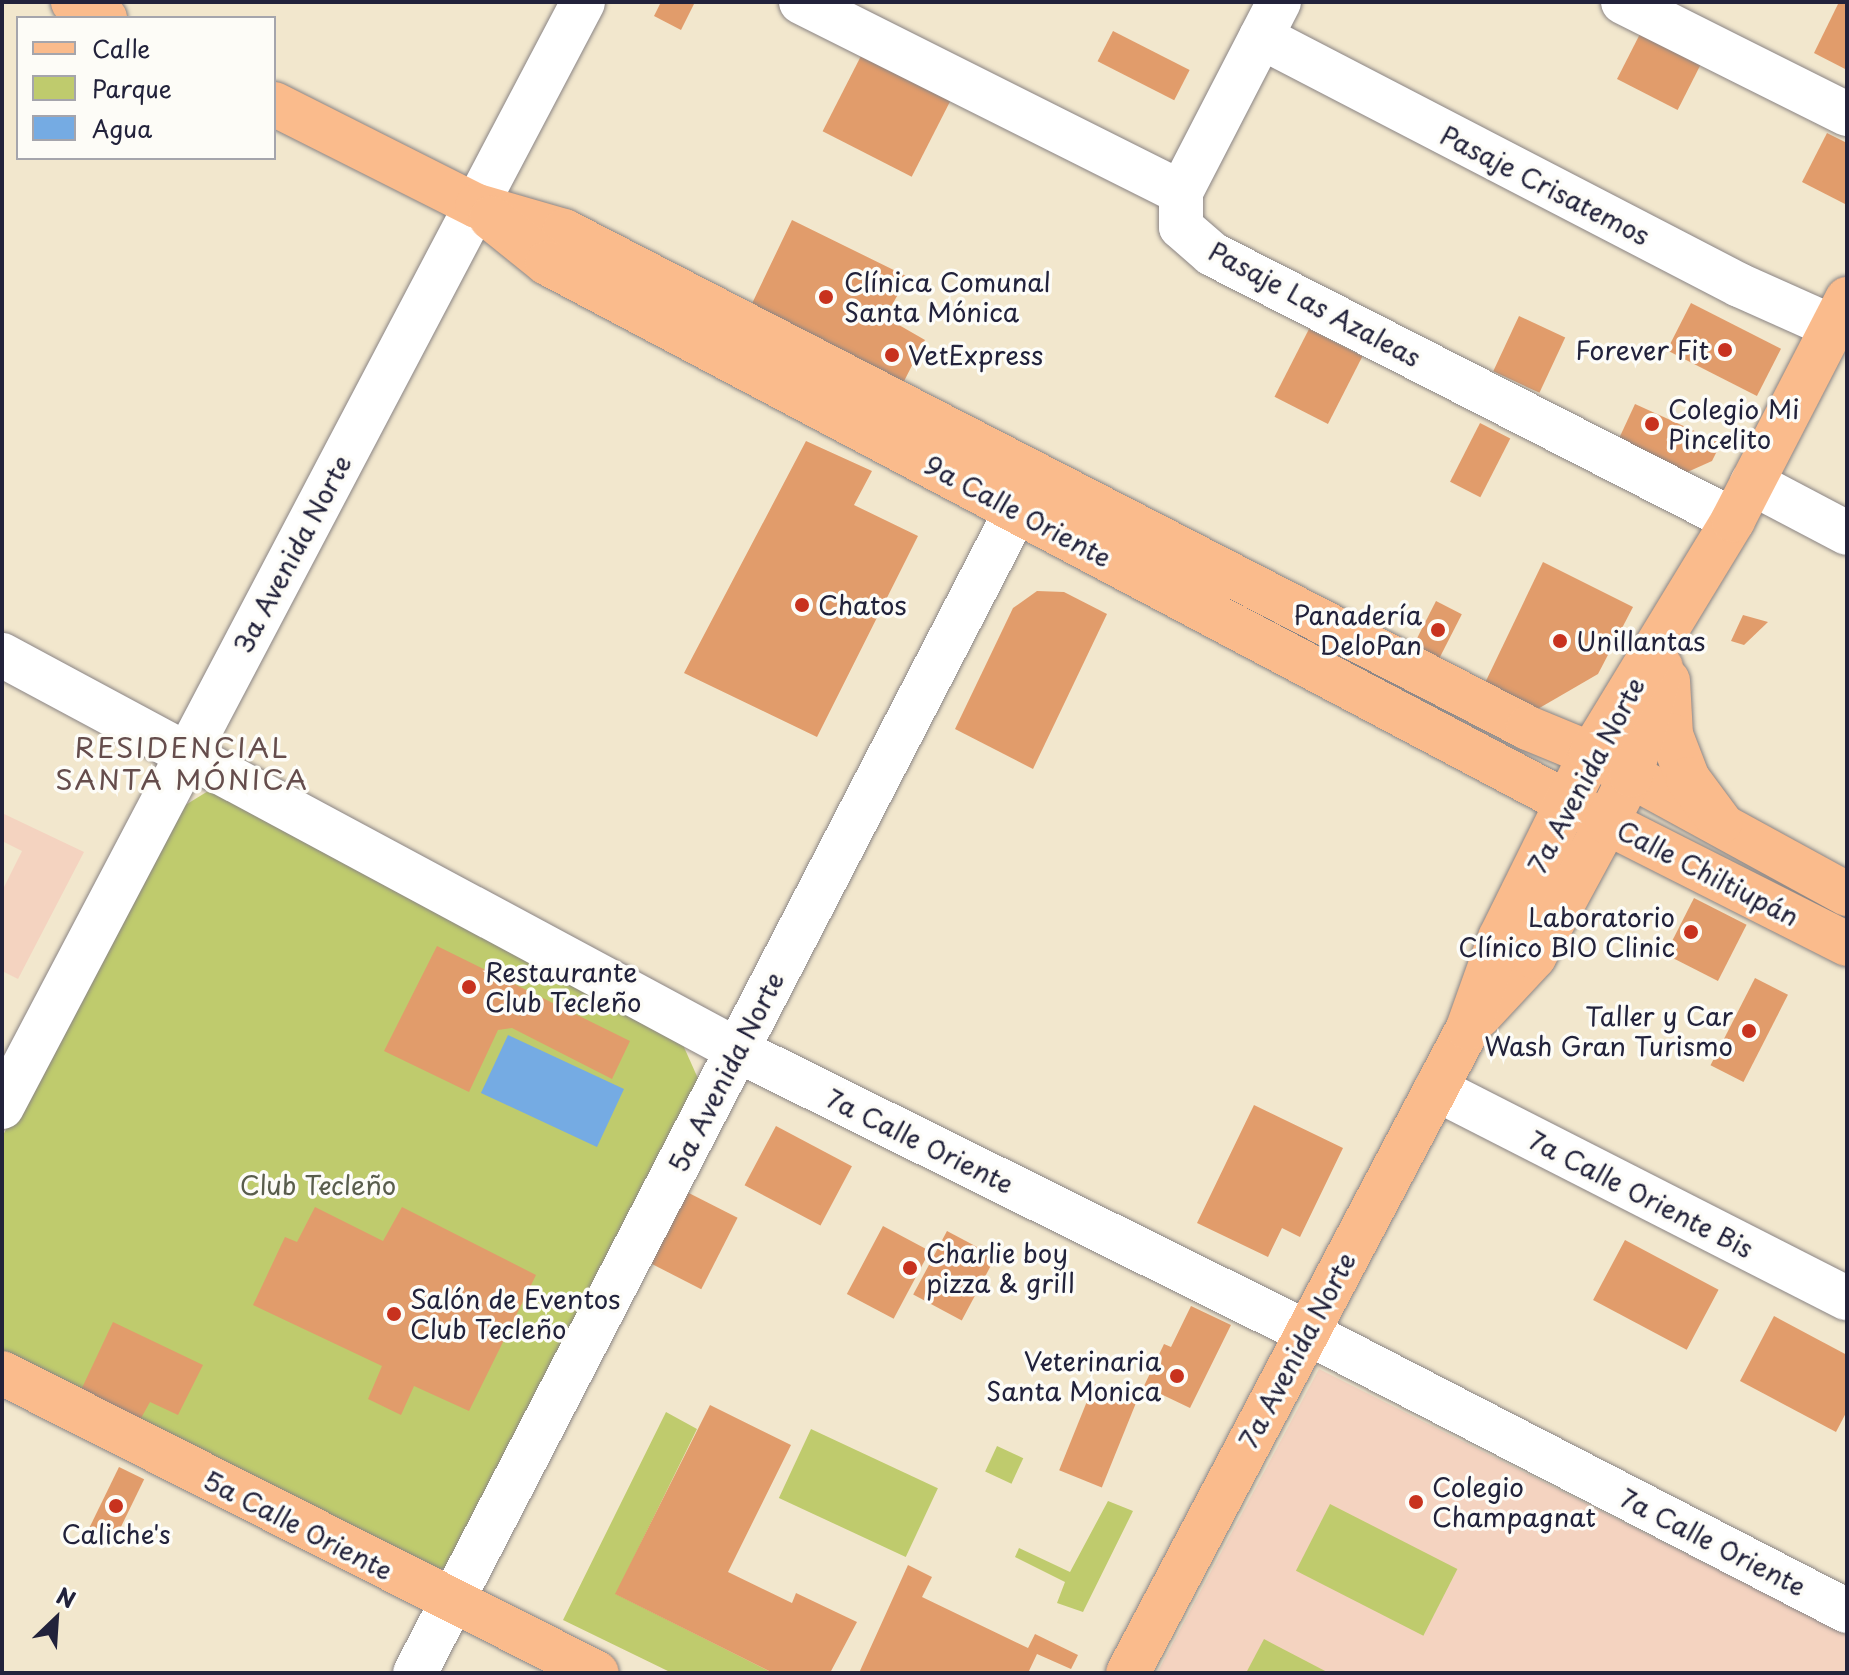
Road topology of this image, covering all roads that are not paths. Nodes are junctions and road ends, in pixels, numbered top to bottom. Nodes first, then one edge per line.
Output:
1 (73, 2) edge
2 (583, 2) edge
3 (801, 2) edge
4 (1623, 2) edge
5 (1274, 11) edge
6 (101, 16) edge
7 (276, 105) edge
8 (1847, 114) edge
9 (1181, 192) junction
10 (477, 206) junction
11 (1840, 313) edge
12 (1036, 471) junction
13 (1742, 502) junction
14 (1016, 510) junction
15 (1847, 533) edge
16 (1676, 615) junction
17 (2, 655) edge
18 (1528, 728) junction
19 (185, 754) junction
20 (1591, 754) junction
21 (1631, 775) junction
22 (1568, 803) junction
23 (1607, 822) junction
24 (1726, 830) junction
25 (1847, 894) edge
26 (1847, 944) edge
27 (1468, 1028) junction
28 (737, 1050) junction
29 (1436, 1089) junction
30 (2, 1107) edge
31 (1847, 1298) edge
32 (1306, 1332) junction
33 (2, 1373) edge
34 (451, 1604) junction
35 (1847, 1611) edge
36 (415, 1673) edge
37 (597, 1673) edge
38 (1128, 1673) edge

1 - 6 main road
2 - 10 street, 3a Avenida Norte
3 - 9 street
4 - 8 street
5 - 9 street
5 - 11 street, Pasaje Crisatemos
7 - 10 main road, 9a Calle Oriente
9 - 13 street, Pasaje Las Azaleas
10 - 12 main road, 9a Calle Oriente
10 - 14 main road, 9a Calle Oriente
10 - 19 street, 3a Avenida Norte
11 - 13 main road, 7a Avenida Norte
12 - 14 street, 5a Avenida Norte
12 - 18 main road, 9a Calle Oriente
13 - 15 street, Pasaje Las Azaleas
13 - 16 main road, 7a Avenida Norte
14 - 22 main road, 9a Calle Oriente
14 - 28 street, 5a Avenida Norte
16 - 18 main road
16 - 20 main road, 7a Avenida Norte
16 - 21 main road, 7a Avenida Norte
16 - 24 main road
17 - 19 street, 7a Calle Oriente
18 - 20 main road, 9a Calle Oriente
19 - 28 street, 7a Calle Oriente
19 - 30 street, 3a Avenida Norte
20 - 21 main road, Calle Chiltiupán
20 - 22 main road, 7a Avenida Norte
21 - 23 main road, 7a Avenida Norte
21 - 24 main road, Calle Chiltiupán
22 - 23 main road, Calle Chiltiupán
22 - 27 main road, 7a Avenida Norte
23 - 26 main road, Calle Chiltiupán
23 - 27 main road, 7a Avenida Norte
24 - 25 main road, Calle Chiltiupán
27 - 29 main road, 7a Avenida Norte
28 - 32 street, 7a Calle Oriente
28 - 34 street, 5a Avenida Norte
29 - 31 street, 7a Calle Oriente Bis
29 - 32 main road, 7a Avenida Norte
32 - 35 street, 7a Calle Oriente
32 - 38 main road, 7a Avenida Norte
33 - 34 main road, 5a Calle Oriente
34 - 36 street, 5a Avenida Norte
34 - 37 main road, 5a Calle Oriente

